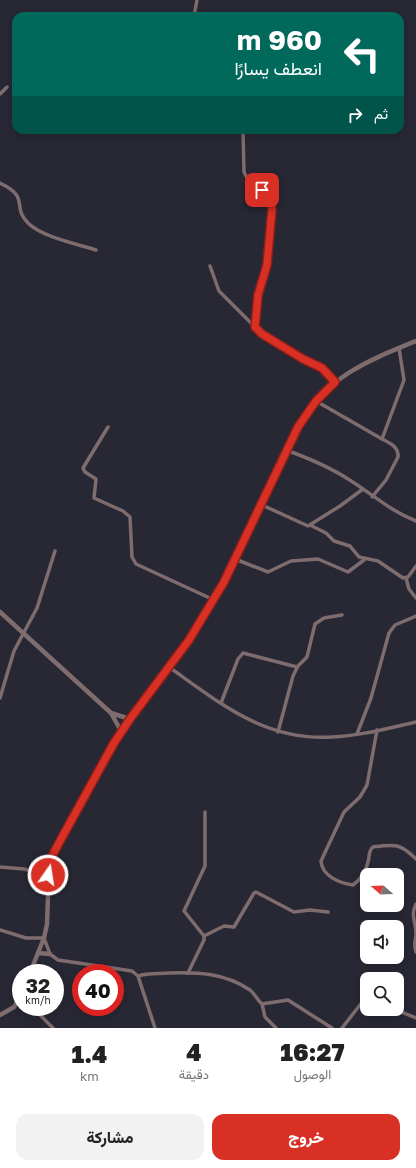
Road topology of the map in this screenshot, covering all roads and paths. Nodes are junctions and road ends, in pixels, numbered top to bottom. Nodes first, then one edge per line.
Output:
1 (197, 0) edge
2 (195, 12) edge
3 (7, 87) dead end
4 (0, 94) edge
5 (243, 134) edge
6 (0, 182) edge
7 (96, 250) dead end
8 (210, 266) dead end
9 (255, 327) junction
10 (416, 341) edge
11 (399, 348) junction
12 (335, 382) junction
13 (316, 401) junction
14 (108, 427) dead end
15 (382, 439) junction
16 (286, 450) junction
17 (363, 489) junction
18 (372, 496) junction
19 (262, 505) junction
20 (416, 521) edge
21 (310, 525) junction
22 (55, 552) dead end
23 (235, 558) junction
24 (364, 560) junction
25 (416, 566) edge
26 (406, 578) junction
27 (416, 598) edge
28 (214, 600) junction
29 (0, 612) edge
30 (342, 615) dead end
31 (416, 616) edge
32 (22, 633) junction
33 (170, 667) junction
34 (297, 668) junction
35 (0, 698) edge
36 (221, 703) junction
37 (110, 713) junction
38 (130, 719) junction
39 (416, 722) edge
40 (377, 730) junction
41 (121, 731) junction
42 (278, 732) junction
43 (356, 734) junction
44 (205, 812) dead end
45 (416, 859) edge
46 (0, 867) edge
47 (48, 875) junction
48 (416, 904) edge
49 (328, 912) dead end
50 (0, 930) edge
51 (204, 936) junction
52 (44, 938) junction
53 (416, 952) edge
54 (38, 953) junction
55 (50, 954) junction
56 (34, 964) edge
57 (188, 972) junction
58 (138, 976) junction
59 (262, 1004) junction
60 (360, 1005) edge
61 (12, 1008) edge
62 (404, 1013) edge
63 (0, 1015) edge
64 (41, 1016) edge
65 (416, 1018) edge
66 (53, 1028) edge
67 (154, 1028) edge
68 (276, 1028) edge
69 (332, 1028) edge
70 (342, 1028) edge

1 - 2 street
3 - 4 street
5 - 9 street
6 - 7 street
8 - 9 street
9 - 12 street
10 - 11 street
11 - 12 street
11 - 15 street
12 - 13 street
13 - 15 street
13 - 16 street
14 - 28 street
15 - 18 street
16 - 17 street
16 - 19 street
17 - 18 street
17 - 21 street
18 - 20 street
19 - 21 street
19 - 23 street
21 - 24 street
22 - 32 street
23 - 24 street
23 - 28 street
24 - 26 street
25 - 26 street
26 - 27 street
28 - 33 street
29 - 32 street
30 - 34 street
31 - 43 street
32 - 35 street
32 - 37 street
33 - 36 street
33 - 38 street
34 - 36 street
34 - 42 street
36 - 42 street
37 - 38 street
37 - 41 street
38 - 41 street
39 - 40 street
40 - 43 street
40 - 45 street
41 - 47 street
42 - 43 street
44 - 51 street
46 - 47 street
47 - 52 street
48 - 53 street
49 - 51 street
50 - 52 street
51 - 57 street
52 - 54 street
52 - 55 street
54 - 55 street
54 - 56 street
55 - 58 street
57 - 58 street
57 - 59 street
58 - 67 street
59 - 68 street
59 - 69 street
60 - 70 street
61 - 63 street
62 - 65 street
64 - 66 street

